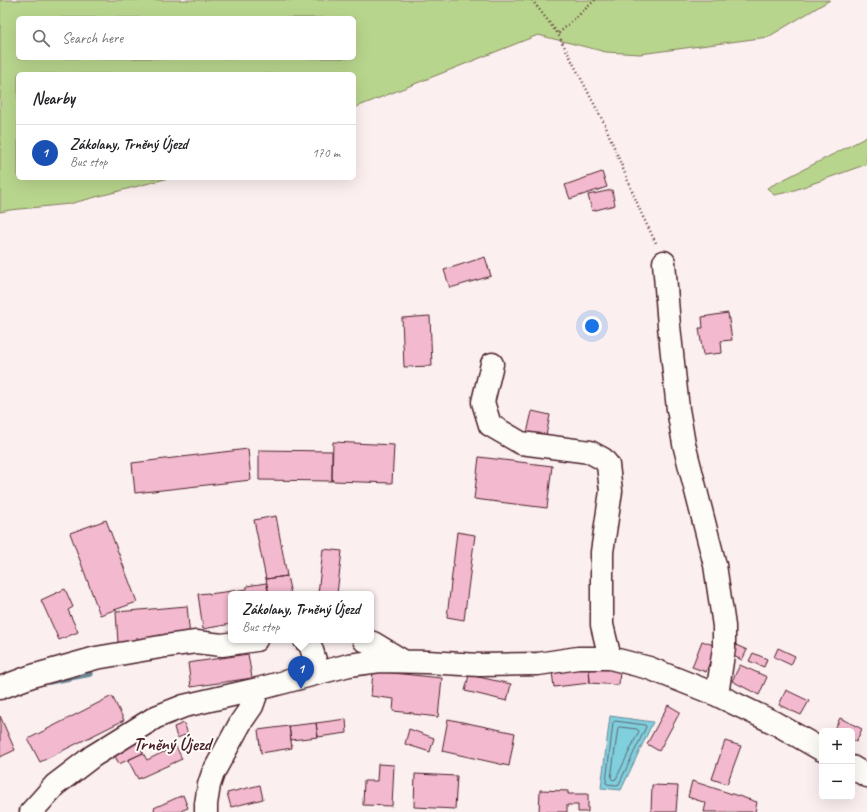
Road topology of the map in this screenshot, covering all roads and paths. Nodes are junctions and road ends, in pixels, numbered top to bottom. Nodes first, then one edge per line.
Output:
1 (532, 0) edge
2 (595, 0) edge
3 (558, 34) junction
4 (664, 262) joint
5 (492, 364) dead end
6 (236, 643) edge
7 (310, 643) edge
8 (373, 643) edge
9 (610, 658) junction
10 (403, 661) junction
11 (319, 673) junction
12 (0, 688) edge
13 (258, 690) junction
14 (717, 695) junction
15 (819, 748) edge
16 (855, 769) edge
17 (867, 776) edge
18 (31, 812) edge
19 (206, 812) edge

1 - 3 path
2 - 3 path
3 - 4 path
4 - 14 street
5 - 9 street
6 - 12 street
7 - 11 street
8 - 10 street
9 - 10 street
9 - 14 street
10 - 11 street
11 - 13 street
13 - 18 street
13 - 19 street
14 - 15 street
16 - 17 street

